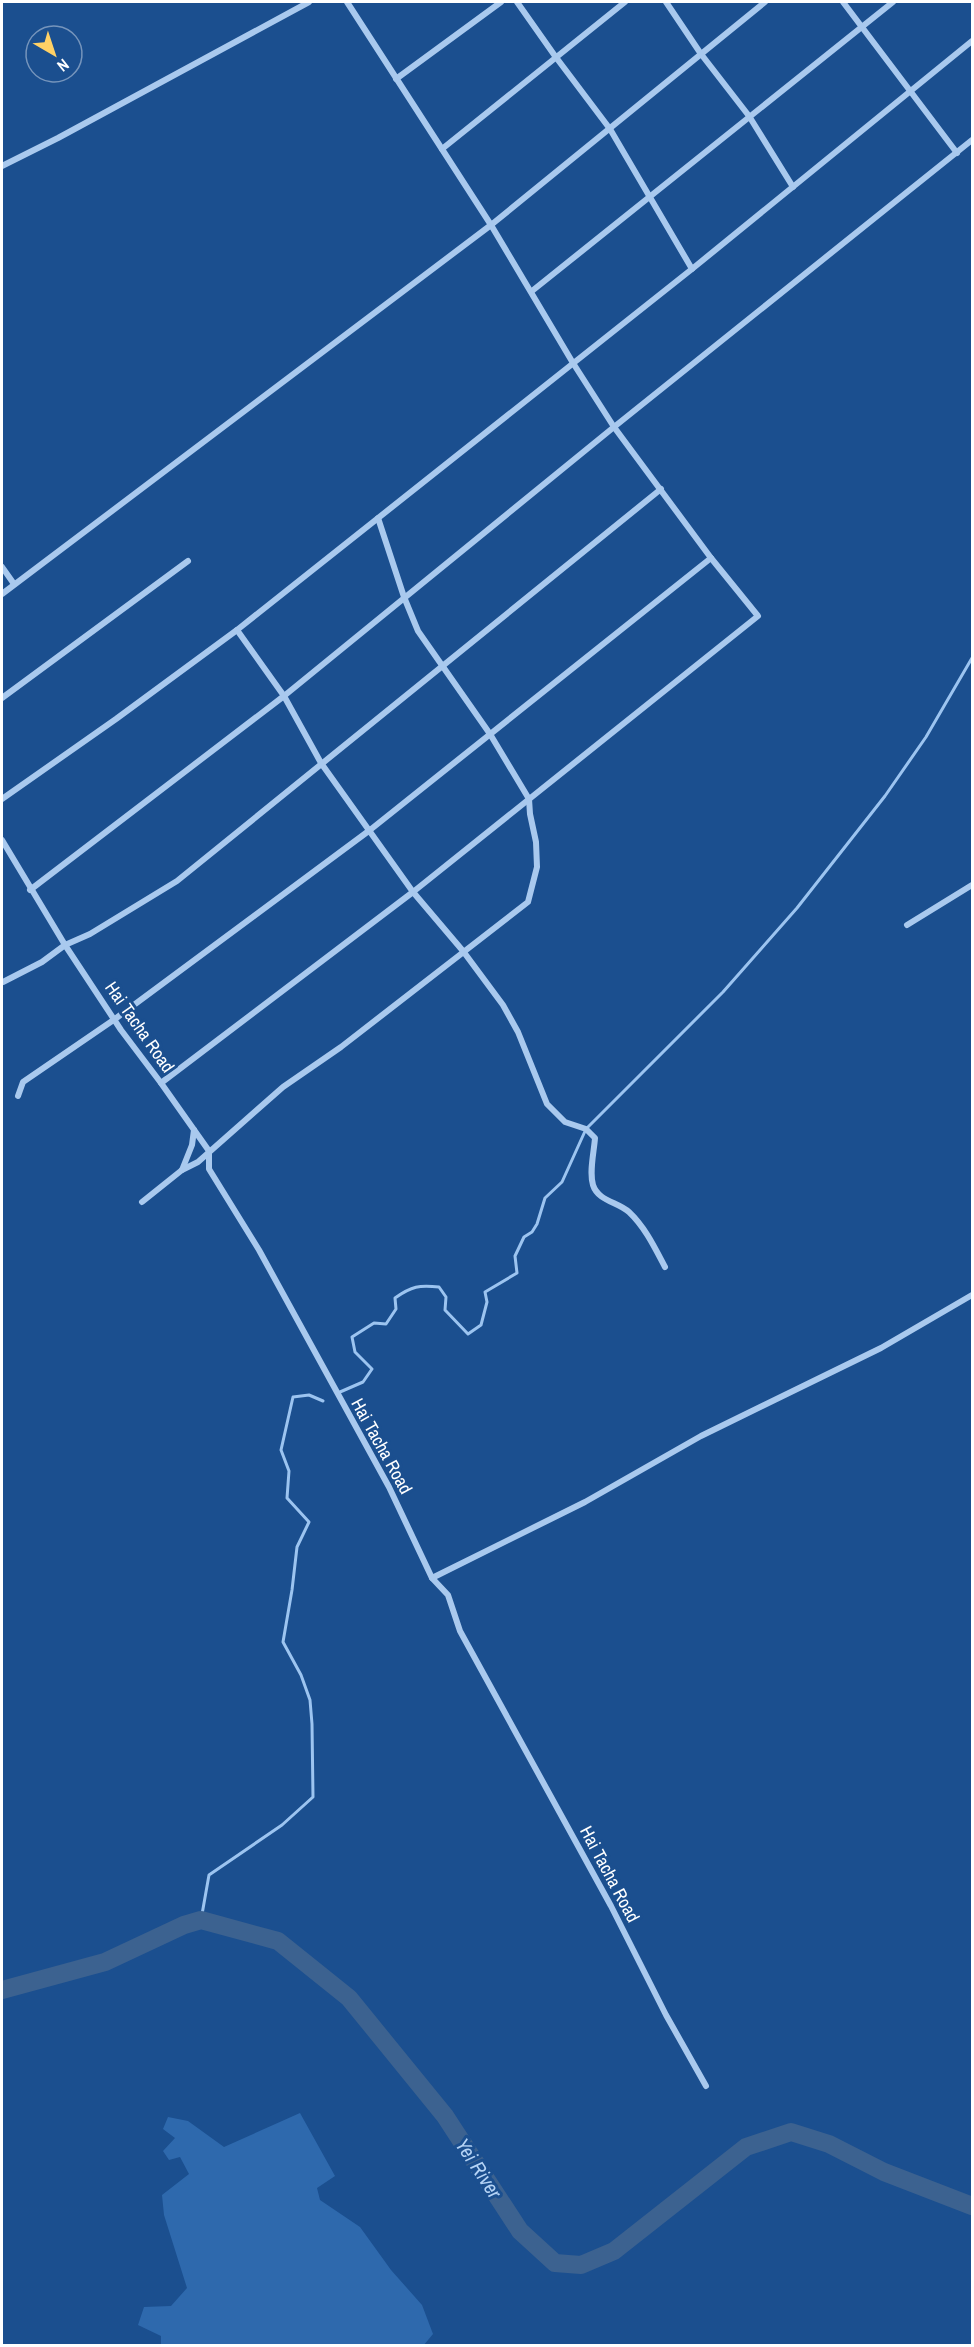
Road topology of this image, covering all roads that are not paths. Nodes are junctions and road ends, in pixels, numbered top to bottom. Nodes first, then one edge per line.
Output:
1 (309, 2) edge
2 (347, 2) edge
3 (501, 2) edge
4 (517, 2) edge
5 (625, 2) edge
6 (666, 2) edge
7 (765, 2) edge
8 (843, 2) edge
9 (893, 2) edge
10 (863, 27) junction
11 (972, 41) edge
12 (700, 54) junction
13 (555, 56) junction
14 (396, 79) junction
15 (911, 93) junction
16 (749, 116) junction
17 (610, 129) junction
18 (972, 140) edge
19 (442, 149) junction
20 (957, 153) junction
21 (2, 166) edge
22 (794, 187) junction
23 (650, 197) junction
24 (491, 225) junction
25 (692, 269) junction
26 (532, 291) junction
27 (573, 363) junction
28 (614, 427) junction
29 (661, 489) junction
30 (378, 518) junction
31 (711, 558) junction
32 (188, 561) dead end
33 (2, 567) edge
34 (14, 584) junction
35 (2, 594) edge
36 (404, 597) junction
37 (237, 630) junction
38 (442, 665) junction
39 (285, 696) junction
40 (2, 698) edge
41 (490, 734) junction
42 (321, 763) junction
43 (2, 799) edge
44 (529, 799) junction
45 (370, 830) junction
46 (2, 840) edge
47 (972, 885) edge
48 (30, 890) junction
49 (413, 892) junction
50 (907, 925) dead end
51 (65, 945) junction
52 (463, 951) junction
53 (3, 982) dead end
54 (115, 1019) junction
55 (161, 1083) junction
56 (18, 1096) dead end
57 (194, 1130) junction
58 (209, 1151) junction
59 (182, 1170) junction
60 (142, 1202) dead end
61 (665, 1267) dead end
62 (972, 1295) edge
63 (432, 1578) junction
64 (706, 2086) dead end

1 - 21 street
2 - 14 street
3 - 14 street
4 - 13 street
5 - 13 street
6 - 12 street
7 - 12 street
8 - 10 street
9 - 10 street
10 - 15 street
10 - 16 street
11 - 15 street
12 - 16 street
12 - 17 street
13 - 17 street
13 - 19 street
14 - 19 street
15 - 20 street
15 - 22 street
16 - 22 street
16 - 23 street
17 - 23 street
17 - 24 street
18 - 20 street
19 - 24 street
20 - 28 street
22 - 25 street
23 - 25 street
23 - 26 street
24 - 26 street
24 - 34 street
25 - 27 street
26 - 27 street
27 - 28 street
27 - 30 street
28 - 29 street
28 - 36 street
29 - 31 street
29 - 38 street
30 - 36 street
30 - 37 street
31 - 41 street
31 - 44 street
32 - 40 street
33 - 34 street
34 - 35 street
36 - 38 street
36 - 39 street
37 - 39 street
37 - 43 street
38 - 41 street
38 - 42 street
39 - 42 street
39 - 48 street
41 - 44 street
41 - 45 street
42 - 45 street
42 - 51 street
44 - 49 street
44 - 52 street
45 - 49 street
45 - 54 street
46 - 48 street, Hai Tacha Road
47 - 50 street
48 - 51 street, Hai Tacha Road
49 - 52 street
49 - 55 street
51 - 53 street
51 - 54 street, Hai Tacha Road
52 - 58 street
52 - 61 street
54 - 55 street, Hai Tacha Road
54 - 56 street
55 - 57 street, Hai Tacha Road
57 - 58 street, Hai Tacha Road
57 - 59 street
58 - 59 street
58 - 63 street, Hai Tacha Road
59 - 60 street
62 - 63 street
63 - 64 street, Hai Tacha Road

